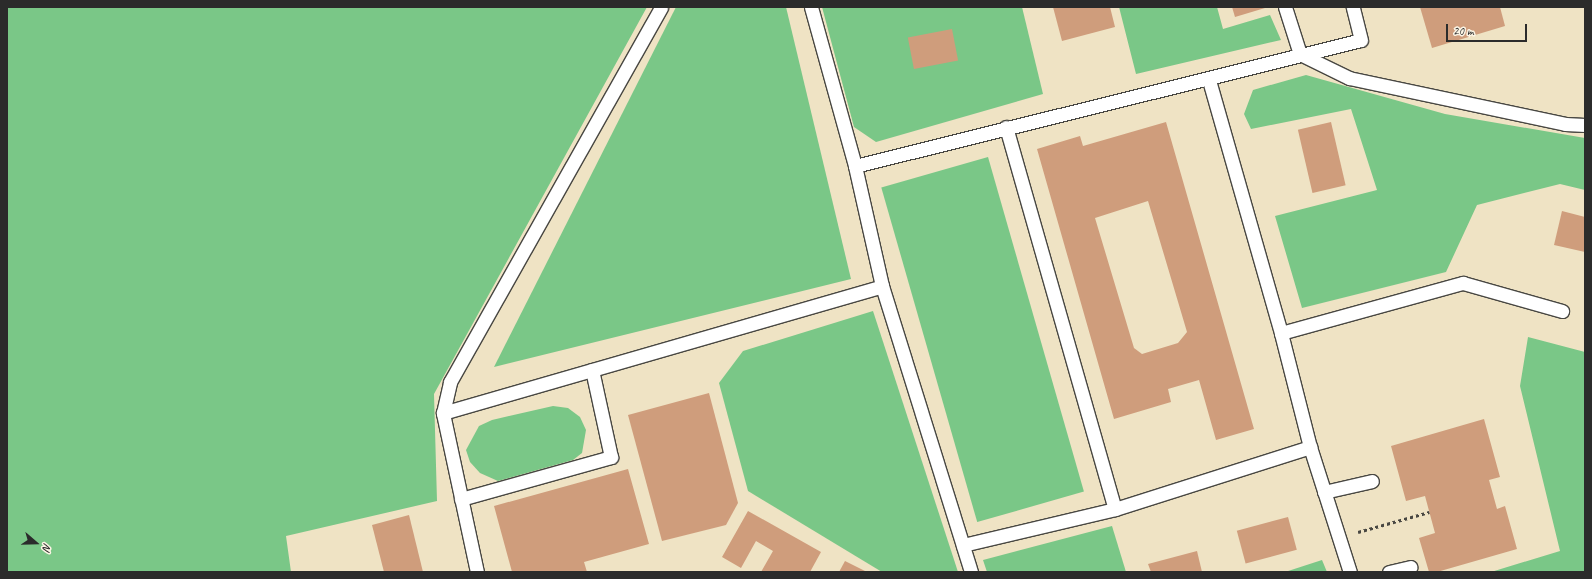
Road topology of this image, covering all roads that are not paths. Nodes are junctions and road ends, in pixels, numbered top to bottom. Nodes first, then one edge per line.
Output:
1 (661, 7) edge
2 (811, 7) edge
3 (1285, 7) edge
4 (1353, 7) edge
5 (1300, 54) junction
6 (1209, 80) junction
7 (1585, 125) edge
8 (1006, 127) junction
9 (854, 166) junction
10 (882, 286) junction
11 (1562, 311) dead end
12 (1281, 334) junction
13 (592, 370) junction
14 (444, 413) junction
15 (1310, 447) junction
16 (1372, 481) dead end
17 (1324, 492) junction
18 (461, 499) junction
19 (1115, 510) junction
20 (963, 545) junction
21 (1410, 567) dead end
22 (477, 572) edge
23 (972, 572) edge
24 (1350, 572) edge
25 (1389, 572) edge

1 - 14 lane
2 - 9 lane
3 - 5 lane
4 - 5 lane
5 - 6 lane
5 - 7 lane
6 - 8 lane
6 - 12 lane
8 - 9 lane
8 - 19 lane
9 - 10 lane
10 - 13 lane
10 - 20 lane
11 - 12 lane
12 - 15 lane
13 - 14 lane
13 - 18 lane
14 - 18 lane
15 - 17 lane
15 - 19 lane
16 - 17 lane
17 - 24 lane
18 - 22 lane
19 - 20 lane
20 - 23 lane
21 - 25 lane

